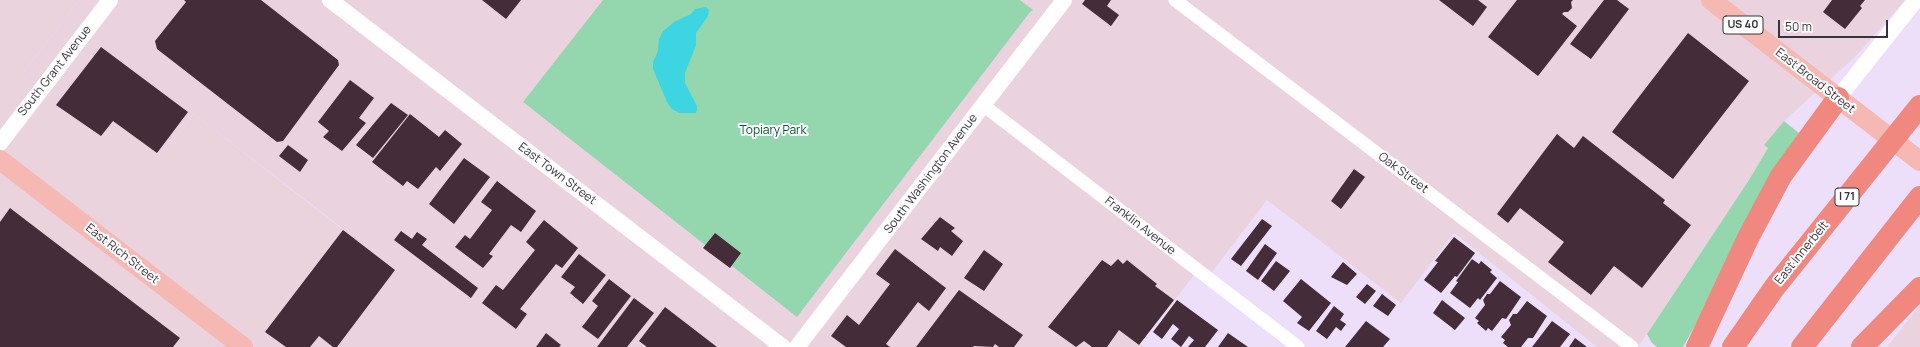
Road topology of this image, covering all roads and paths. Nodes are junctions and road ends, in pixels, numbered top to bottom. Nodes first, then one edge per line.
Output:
1 (110, 0) edge
2 (330, 0) edge
3 (1064, 0) edge
4 (1175, 0) edge
5 (1710, 0) edge
6 (1916, 0) edge
7 (1838, 98) junction
8 (983, 105) junction
9 (1920, 106) edge
10 (0, 142) edge
11 (0, 160) edge
12 (1920, 161) edge
13 (1920, 197) edge
14 (1920, 288) edge
15 (1629, 346) edge
16 (243, 347) edge
17 (783, 347) edge
18 (797, 347) edge
19 (1298, 347) edge
20 (1697, 347) edge
21 (1733, 347) edge
22 (1802, 347) edge
23 (1862, 347) edge

1 - 10 street, South Grant Avenue
2 - 17 street, East Town Street
3 - 8 street, South Washington Avenue
4 - 15 street, Oak Street
5 - 7 main road, East Broad Street / US 40
6 - 7 street
7 - 12 main road, East Broad Street / US 40
7 - 20 highway
8 - 18 street, South Washington Avenue
8 - 19 street, Franklin Avenue
9 - 21 highway, East Innerbelt / I 71
11 - 16 main road, East Rich Street
13 - 22 highway
14 - 23 highway

